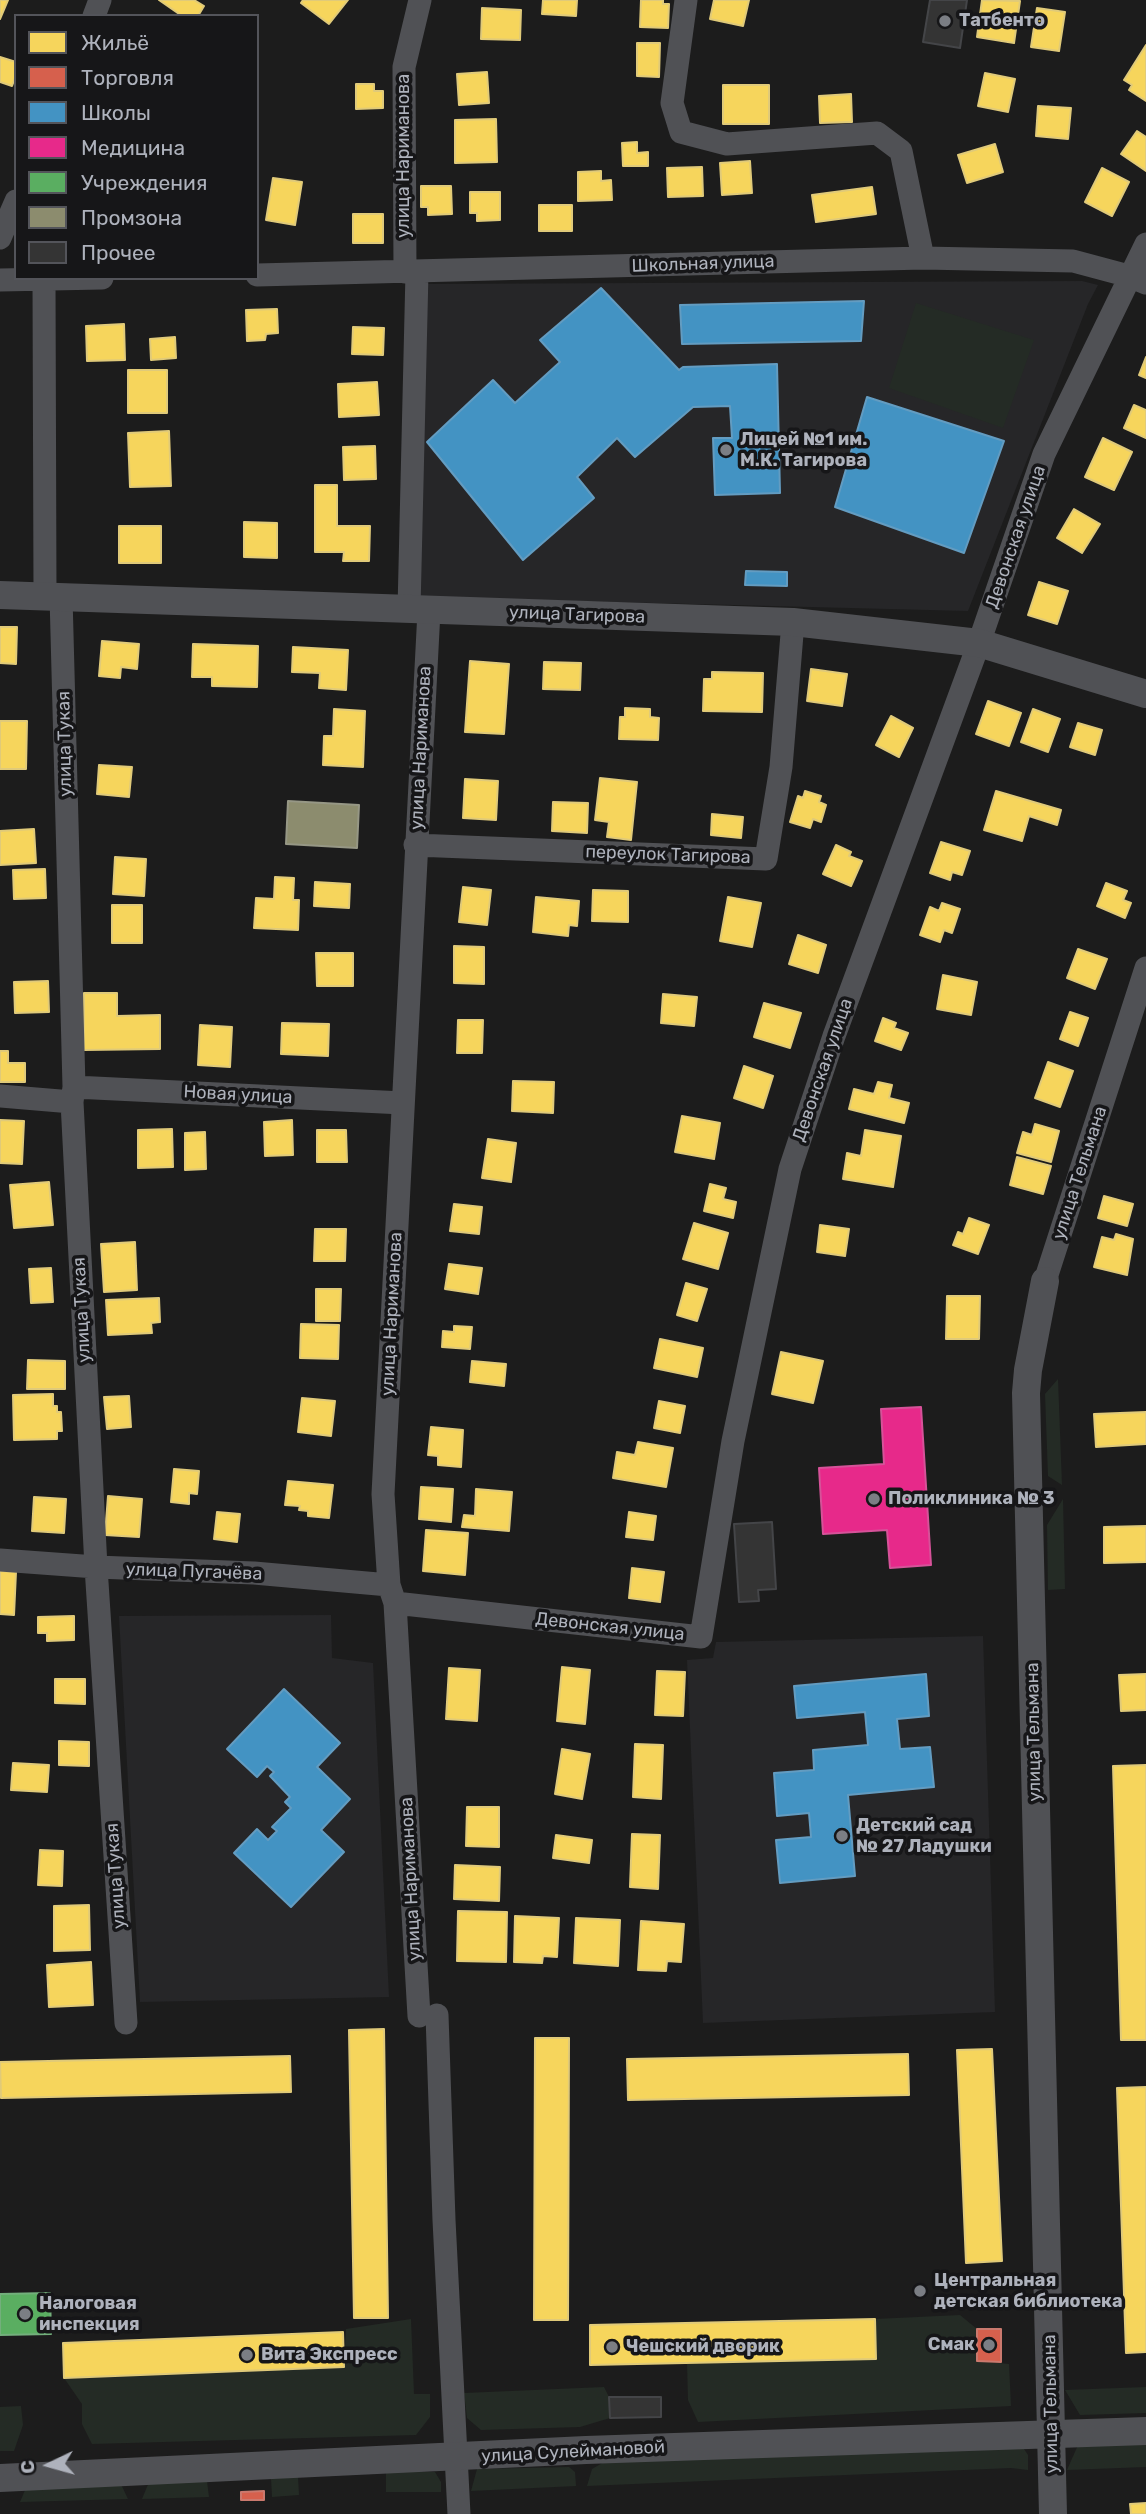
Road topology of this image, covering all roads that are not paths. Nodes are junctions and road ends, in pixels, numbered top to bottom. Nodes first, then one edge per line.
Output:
1 (420, 0) edge
2 (686, 0) edge
3 (14, 206) edge
4 (0, 238) edge
5 (1146, 244) edge
6 (923, 258) junction
7 (411, 272) junction
8 (259, 275) edge
9 (1138, 279) edge
10 (44, 280) edge
11 (0, 595) edge
12 (53, 596) junction
13 (419, 610) junction
14 (793, 622) junction
15 (979, 643) junction
16 (1146, 694) edge
17 (415, 845) junction
18 (1146, 968) edge
19 (73, 1094) junction
20 (0, 1097) edge
21 (403, 1103) junction
22 (1045, 1281) joint
23 (0, 1560) edge
24 (96, 1567) junction
25 (392, 1594) junction
26 (126, 2023) dead end
27 (1146, 2431) edge
28 (1051, 2435) junction
29 (458, 2458) junction
30 (0, 2478) edge
31 (459, 2514) edge
32 (1053, 2514) edge

1 - 7 street, улица Нариманова
2 - 6 street
3 - 4 street
5 - 9 street, Девонская улица
6 - 7 street, Школьная улица
6 - 9 street, Школьная улица
7 - 8 street, Школьная улица
7 - 13 street, улица Нариманова
9 - 15 street, Девонская улица
10 - 12 street, улица Тукая
11 - 12 street, улица Тагирова
12 - 13 street, улица Тагирова
12 - 19 street, улица Тукая
13 - 14 street, улица Тагирова
13 - 17 street, улица Нариманова
14 - 15 street, улица Тагирова
14 - 17 street, переулок Тагирова
15 - 16 street, улица Тагирова
15 - 25 street, Девонская улица
17 - 21 street, улица Нариманова
18 - 22 street, улица Тельмана
19 - 20 street, Новая улица
19 - 21 street, Новая улица
19 - 24 street, улица Тукая
21 - 25 street, улица Нариманова
22 - 28 street, улица Тельмана
23 - 24 street, улица Пугачёва
24 - 25 street, улица Пугачёва
24 - 26 street, улица Тукая
25 - 29 street, улица Нариманова
27 - 28 street, улица Сулеймановой
28 - 29 street, улица Сулеймановой
28 - 32 street, улица Тельмана
29 - 30 street, улица Сулеймановой
29 - 31 street, улица Нариманова

